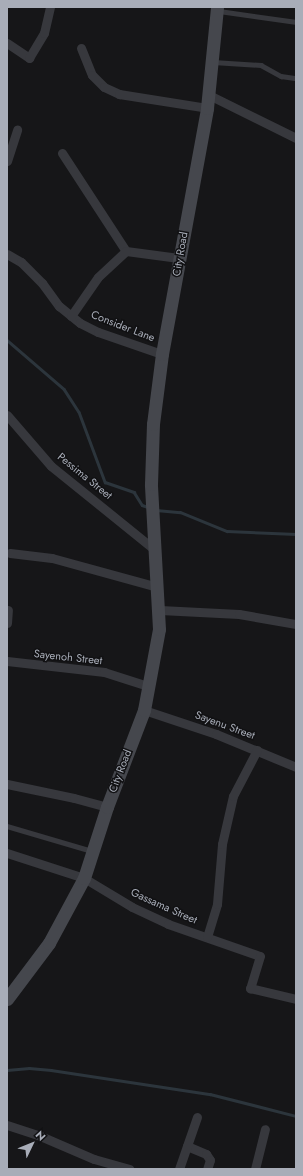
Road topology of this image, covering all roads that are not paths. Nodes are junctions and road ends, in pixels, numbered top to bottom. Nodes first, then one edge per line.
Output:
1 (50, 7) edge
2 (217, 9) edge
3 (296, 22) edge
4 (7, 43) edge
5 (81, 48) dead end
6 (211, 62) junction
7 (296, 78) edge
8 (207, 94) junction
9 (207, 108) junction
10 (17, 130) dead end
11 (296, 138) edge
12 (62, 153) dead end
13 (7, 161) edge
14 (126, 251) junction
15 (7, 254) edge
16 (179, 258) junction
17 (71, 316) junction
18 (162, 354) junction
19 (7, 416) edge
20 (154, 549) junction
21 (10, 553) dead end
22 (157, 587) junction
23 (8, 610) dead end
24 (160, 610) junction
25 (7, 623) edge
26 (296, 624) edge
27 (7, 661) edge
28 (148, 686) junction
29 (144, 710) junction
30 (257, 750) junction
31 (296, 767) edge
32 (7, 784) edge
33 (106, 807) junction
34 (7, 826) edge
35 (92, 851) junction
36 (7, 853) edge
37 (84, 878) junction
38 (207, 937) junction
39 (7, 999) edge
40 (296, 999) edge
41 (197, 1117) dead end
42 (7, 1125) edge
43 (265, 1129) dead end
44 (187, 1146) junction
45 (130, 1169) edge
46 (179, 1169) edge
47 (207, 1169) edge
48 (254, 1169) edge

1 - 4 street
2 - 3 lane
2 - 6 main road, City Road
5 - 9 street
6 - 7 lane
6 - 8 main road, City Road
8 - 9 main road, City Road
8 - 11 street
9 - 16 main road, City Road
10 - 13 street
12 - 14 street
14 - 16 street
14 - 17 street
15 - 17 street, Consider Lane
16 - 18 main road, City Road
17 - 18 street, Consider Lane
18 - 20 main road, City Road
19 - 20 street, Pessima Street
20 - 22 main road, City Road
21 - 22 street
22 - 24 main road, City Road
23 - 25 street
24 - 26 street
24 - 28 main road, City Road
27 - 28 street, Sayenoh Street
28 - 29 main road, City Road
29 - 30 street, Sayenu Street
29 - 33 main road, City Road
30 - 31 street, Sayenu Street
30 - 38 street
32 - 33 street
33 - 35 main road, City Road
34 - 35 lane
35 - 37 main road, City Road
36 - 37 street, Gassama Street
37 - 38 street, Gassama Street
37 - 39 main road, City Road
38 - 40 street, Gassama Street
41 - 44 street
42 - 45 street
43 - 48 street
44 - 46 street
44 - 47 street

